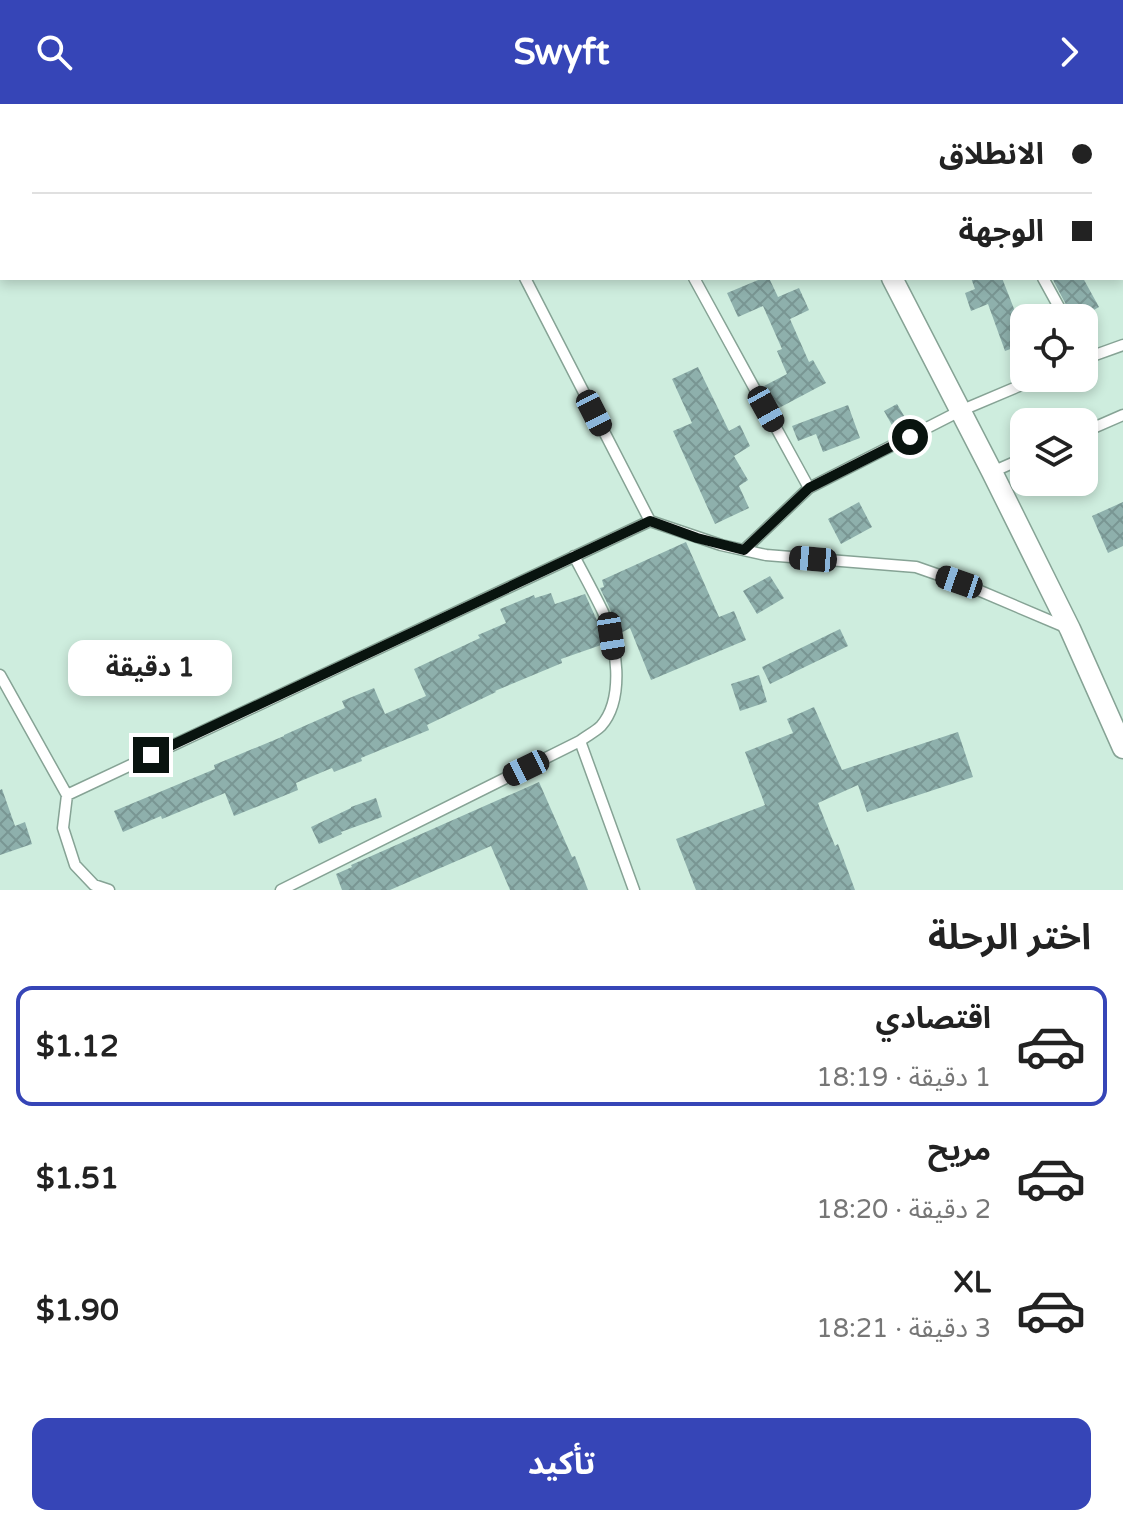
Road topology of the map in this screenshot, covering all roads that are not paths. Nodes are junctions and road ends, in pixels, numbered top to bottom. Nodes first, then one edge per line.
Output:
1 (526, 280) edge
2 (695, 280) edge
3 (893, 280) edge
4 (1044, 280) edge
5 (1057, 304) edge
6 (1123, 345) edge
7 (1098, 352) edge
8 (1010, 390) edge
9 (960, 411) junction
10 (1123, 415) edge
11 (1098, 426) edge
12 (1010, 464) edge
13 (992, 472) junction
14 (809, 488) junction
15 (650, 521) junction
16 (744, 550) junction
17 (574, 556) junction
18 (1070, 629) junction
19 (0, 675) edge
20 (580, 741) junction
21 (1123, 748) edge
22 (67, 795) junction
23 (109, 890) edge
24 (281, 890) edge
25 (634, 890) edge

1 - 15 lane
2 - 14 lane
3 - 9 street
4 - 5 lane
6 - 7 lane
8 - 9 lane
9 - 13 street
9 - 14 lane
10 - 11 lane
12 - 13 lane
13 - 18 street
14 - 16 lane
15 - 16 lane
15 - 17 lane
16 - 18 lane
17 - 20 lane
17 - 22 lane
18 - 21 street
19 - 22 lane
20 - 24 lane
20 - 25 lane
22 - 23 lane

